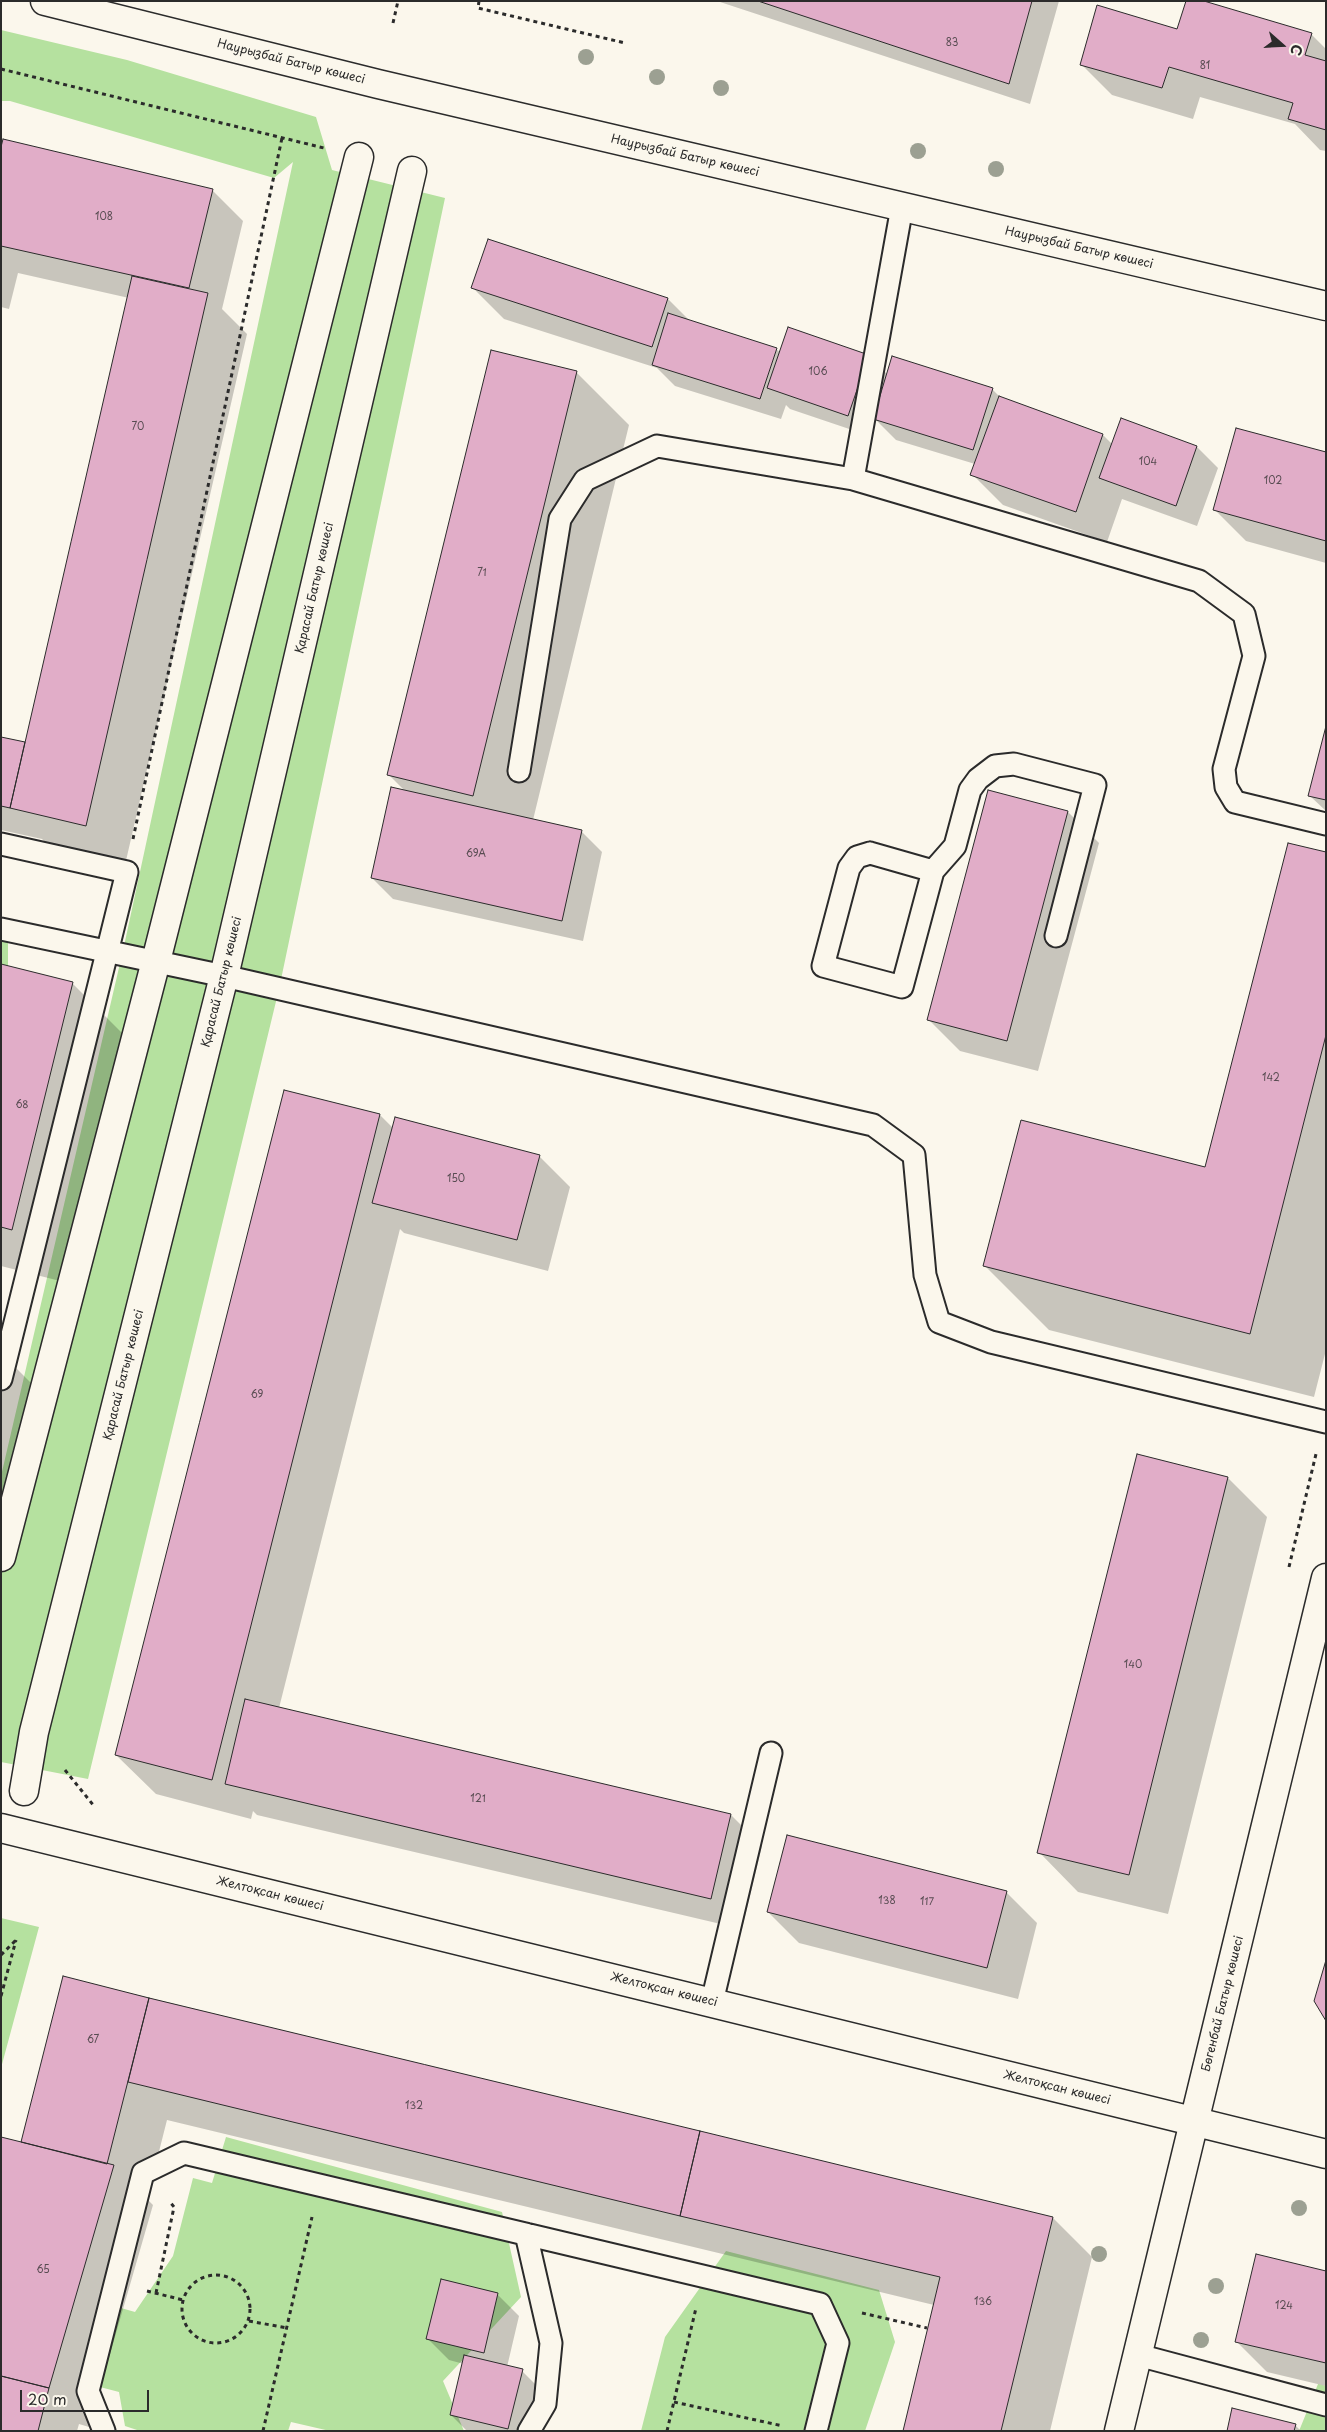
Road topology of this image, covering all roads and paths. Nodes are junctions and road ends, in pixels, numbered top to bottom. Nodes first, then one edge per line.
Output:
1 (45, 1) edge
2 (398, 1) edge
3 (479, 1) edge
4 (393, 23) dead end
5 (625, 43) dead end
6 (1, 69) edge
7 (282, 138) junction
8 (358, 157) joint
9 (412, 171) dead end
10 (902, 207) junction
11 (1326, 306) edge
12 (853, 479) junction
13 (519, 771) dead end
14 (1326, 824) edge
15 (1, 844) edge
16 (933, 871) junction
17 (126, 872) junction
18 (1, 928) edge
19 (1056, 936) dead end
20 (107, 950) junction
21 (156, 962) junction
22 (224, 976) junction
23 (1, 1379) edge
24 (1326, 1422) edge
25 (1, 1557) edge
26 (1326, 1578) edge
27 (770, 1753) dead end
28 (24, 1791) dead end
29 (1, 1828) edge
30 (1, 1955) edge
31 (1, 1996) edge
32 (712, 2002) junction
33 (1194, 2121) junction
34 (1326, 2154) edge
35 (320, 2185) junction
36 (526, 2234) junction
37 (704, 2276) junction
38 (820, 2304) junction
39 (249, 2321) junction
40 (287, 2328) junction
41 (927, 2328) dead end
42 (1138, 2355) junction
43 (674, 2402) junction
44 (1326, 2405) edge
45 (767, 2422) dead end
46 (104, 2431) edge
47 (263, 2431) edge
48 (529, 2431) edge
49 (667, 2431) edge
50 (816, 2431) edge
51 (1119, 2431) edge

1 - 10 street, Наурызбай Батыр көшесі
2 - 4 path
3 - 5 path
6 - 7 path
7 - 8 path
7 - 17 path
8 - 21 street
9 - 22 street, Қарасай Батыр көшесі
10 - 11 street, Наурызбай Батыр көшесі
10 - 12 lane
12 - 13 lane
12 - 14 lane
15 - 17 lane
16 - 16 lane
16 - 19 lane
17 - 20 lane
18 - 20 lane
20 - 21 lane
20 - 23 lane
21 - 22 lane
21 - 25 street
22 - 24 lane
22 - 28 street, Қарасай Батыр көшесі
26 - 33 street, Бөгенбай Батыр көшесі
27 - 32 lane
29 - 32 street, Желтоқсан көшесі
30 - 31 path
32 - 33 street, Желтоқсан көшесі
33 - 34 street, Желтоқсан көшесі
33 - 42 street, Бөгенбай Батыр көшесі
35 - 36 lane
35 - 40 path
35 - 46 lane
36 - 37 lane
36 - 48 lane
37 - 38 lane
37 - 43 path
38 - 41 path
38 - 50 lane
39 - 39 path
39 - 40 path
40 - 47 path
42 - 44 lane
42 - 51 street, Бөгенбай Батыр көшесі
43 - 45 path
43 - 49 path

